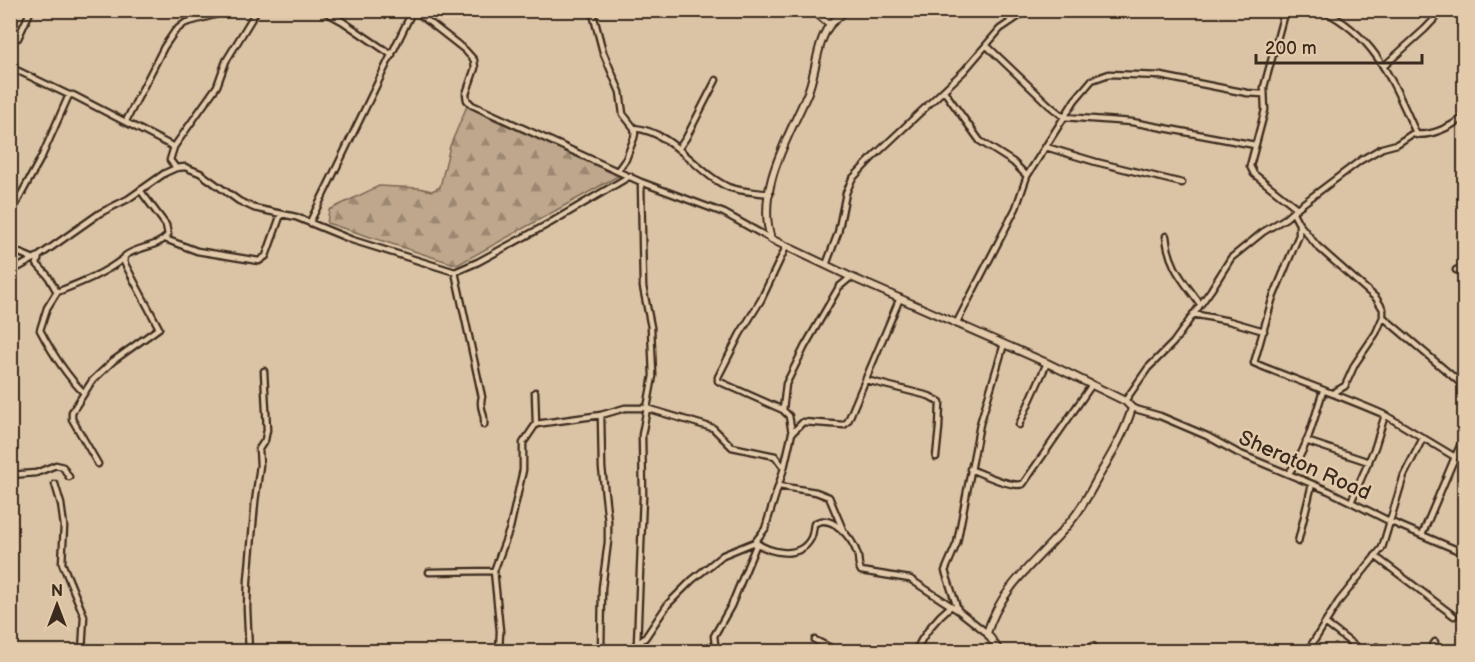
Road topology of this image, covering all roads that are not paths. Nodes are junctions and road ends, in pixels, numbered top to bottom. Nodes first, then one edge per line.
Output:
1 (31, 10) edge
2 (257, 10) edge
3 (322, 10) edge
4 (414, 10) edge
5 (592, 10) edge
6 (812, 10) edge
7 (846, 10) edge
8 (1000, 10) edge
9 (1028, 10) edge
10 (1285, 10) edge
11 (1322, 10) edge
12 (1443, 10) edge
13 (225, 12) dead end
14 (1012, 21) junction
15 (830, 25) junction
16 (18, 38) dead end
17 (986, 45) junction
18 (392, 55) junction
19 (1384, 66) junction
20 (10, 67) edge
21 (716, 80) dead end
22 (944, 91) junction
23 (1263, 94) junction
24 (69, 95) junction
25 (1064, 117) junction
26 (1464, 117) edge
27 (126, 121) junction
28 (634, 128) junction
29 (1417, 135) junction
30 (1255, 145) junction
31 (174, 147) junction
32 (1046, 147) junction
33 (679, 148) junction
34 (176, 168) junction
35 (618, 170) junction
36 (630, 176) junction
37 (1027, 176) junction
38 (641, 182) junction
39 (1182, 183) dead end
40 (140, 190) junction
41 (770, 194) junction
42 (1295, 210) junction
43 (281, 214) junction
44 (10, 215) edge
45 (310, 222) junction
46 (1299, 224) junction
47 (1166, 236) dead end
48 (771, 238) junction
49 (165, 239) junction
50 (786, 247) junction
51 (10, 249) edge
52 (36, 257) junction
53 (124, 258) junction
54 (826, 265) junction
55 (1464, 266) edge
56 (1456, 270) dead end
57 (10, 272) edge
58 (455, 272) junction
59 (851, 277) junction
60 (57, 292) junction
61 (900, 297) junction
62 (1200, 304) junction
63 (1193, 314) junction
64 (1383, 316) junction
65 (956, 324) junction
66 (1264, 331) junction
67 (1004, 344) junction
68 (1047, 363) junction
69 (264, 371) dead end
70 (866, 380) junction
71 (1091, 386) junction
72 (1464, 386) edge
73 (1323, 391) junction
74 (535, 392) dead end
75 (84, 393) junction
76 (1333, 393) junction
77 (1125, 401) junction
78 (646, 408) junction
79 (1132, 408) junction
80 (783, 410) junction
81 (601, 415) junction
82 (1385, 415) junction
83 (536, 424) junction
84 (484, 425) dead end
85 (1018, 425) dead end
86 (792, 433) junction
87 (1464, 437) edge
88 (1423, 438) junction
89 (1306, 441) junction
90 (936, 457) dead end
91 (1455, 457) junction
92 (1369, 462) junction
93 (98, 464) dead end
94 (784, 468) junction
95 (970, 469) junction
96 (1288, 474) junction
97 (10, 475) edge
98 (69, 477) dead end
99 (55, 484) dead end
100 (1312, 484) junction
101 (779, 486) junction
102 (1351, 502) junction
103 (1389, 521) junction
104 (844, 532) junction
105 (1422, 535) junction
106 (1298, 542) dead end
107 (756, 543) junction
108 (1464, 554) edge
109 (1375, 556) junction
110 (429, 572) dead end
111 (494, 572) junction
112 (951, 606) junction
113 (959, 611) junction
114 (1454, 616) dead end
115 (1325, 623) junction
116 (987, 633) junction
117 (815, 640) dead end
118 (1435, 642) dead end
119 (637, 644) junction
120 (81, 651) edge
121 (249, 651) edge
122 (499, 651) edge
123 (601, 651) edge
124 (621, 651) edge
125 (720, 651) edge
126 (839, 651) edge
127 (915, 651) edge
128 (1000, 651) edge
129 (1307, 651) edge
130 (1364, 651) edge
131 (1372, 651) edge
132 (1384, 651) edge
133 (1428, 651) edge

1 - 16 street
2 - 31 street
3 - 18 street
4 - 18 street
4 - 35 street
5 - 28 street
6 - 15 street
7 - 15 street
8 - 14 street
9 - 14 street
10 - 23 street
11 - 19 street
12 - 19 street
13 - 27 street
14 - 17 street
15 - 41 street
17 - 22 street
17 - 25 street
18 - 45 street
19 - 29 street
20 - 24 street
21 - 33 street
22 - 37 street
22 - 54 street
23 - 25 street
23 - 30 street
24 - 27 street
24 - 44 street
25 - 30 street
25 - 32 street
26 - 29 street
27 - 31 street
28 - 33 street
28 - 35 street
29 - 42 street
30 - 42 street
31 - 34 street
32 - 37 street
32 - 39 street
33 - 41 street
34 - 40 street
34 - 43 street
35 - 36 street
36 - 38 street
36 - 58 street
37 - 65 street
38 - 48 street
38 - 78 street
40 - 49 street
40 - 52 street
41 - 48 street
42 - 46 street
42 - 62 street
43 - 45 street
43 - 49 street
45 - 58 street
46 - 64 street
46 - 66 street
47 - 62 street
48 - 50 street
49 - 53 street
50 - 54 street
50 - 80 street
51 - 52 street
52 - 57 street
52 - 60 street
53 - 60 street
53 - 75 street
54 - 59 street
55 - 56 street
58 - 84 street
59 - 61 street
59 - 80 street
60 - 75 street
61 - 65 street
61 - 70 street
62 - 63 street
63 - 66 street
63 - 77 street
64 - 72 street
64 - 76 street
65 - 67 street
66 - 73 street
67 - 68 street
67 - 95 street
68 - 71 street
68 - 85 street
69 - 121 street
70 - 86 street
70 - 90 street
71 - 77 street
71 - 95 street
73 - 76 street
73 - 89 street
74 - 83 street
75 - 93 street
76 - 82 street
77 - 79 street
78 - 81 street
78 - 94 street
78 - 119 street
79 - 96 street, Sheraton Road
79 - 116 street
80 - 86 street
81 - 83 street
81 - 123 street
82 - 88 street
82 - 92 street
83 - 111 street
86 - 94 street
87 - 91 street
88 - 91 street
88 - 103 street
89 - 92 street
89 - 96 street
91 - 105 street
92 - 102 street
94 - 101 street
95 - 113 street
96 - 100 street, Sheraton Road
97 - 98 street
99 - 120 street
100 - 102 street, Sheraton Road
100 - 106 street
101 - 104 street
101 - 107 street
102 - 103 street, Sheraton Road
103 - 105 street, Sheraton Road
103 - 109 street
104 - 107 street
104 - 112 street
105 - 108 street, Sheraton Road
107 - 119 street
107 - 125 street
109 - 114 street
109 - 115 street
110 - 111 street
111 - 122 street
112 - 113 street
112 - 127 street
113 - 116 street
115 - 129 street
115 - 130 street
116 - 128 street
117 - 126 street
118 - 133 street
119 - 124 street
131 - 132 street

